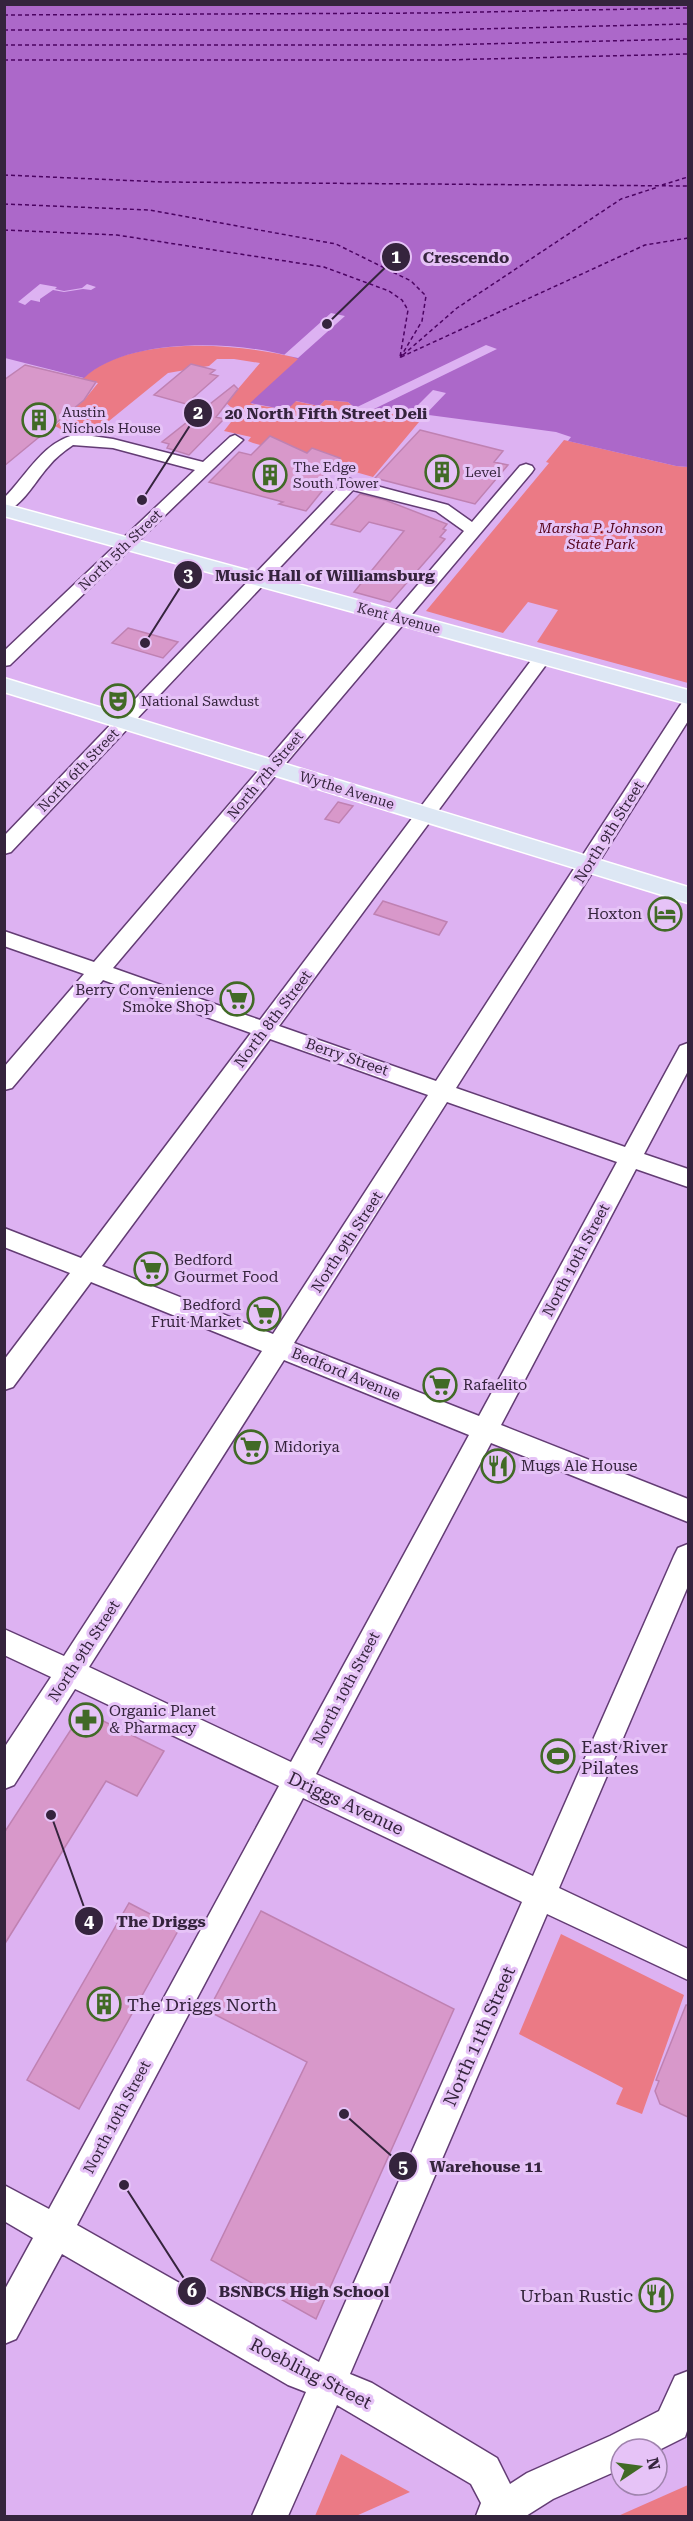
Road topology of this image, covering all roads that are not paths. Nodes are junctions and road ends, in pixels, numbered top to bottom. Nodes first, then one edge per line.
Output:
1 (236, 440) dead end
2 (207, 468) junction
3 (526, 469) dead end
4 (4, 508) edge
5 (475, 530) junction
6 (127, 543) junction
7 (260, 580) junction
8 (399, 618) junction
9 (542, 658) junction
10 (4, 661) edge
11 (4, 686) edge
12 (688, 697) edge
13 (688, 708) edge
14 (124, 722) junction
15 (271, 767) junction
16 (426, 814) junction
17 (4, 848) edge
18 (588, 865) junction
19 (688, 895) edge
20 (4, 938) edge
21 (99, 971) junction
22 (266, 1029) junction
23 (688, 1051) edge
24 (4, 1082) edge
25 (443, 1091) junction
26 (631, 1157) junction
27 (688, 1178) edge
28 (4, 1237) edge
29 (87, 1270) junction
30 (279, 1347) junction
31 (4, 1380) edge
32 (484, 1430) junction
33 (688, 1511) edge
34 (688, 1556) edge
35 (4, 1641) edge
36 (70, 1672) junction
37 (4, 1775) edge
38 (297, 1779) junction
39 (541, 1895) junction
40 (688, 1965) edge
41 (4, 2202) edge
42 (56, 2231) junction
43 (4, 2327) edge
44 (328, 2384) junction
45 (688, 2389) edge
46 (646, 2437) edge
47 (609, 2455) edge
48 (502, 2514) edge
49 (270, 2517) edge

1 - 2 street, North 5th Street
2 - 4 street
2 - 6 street, North 5th Street
3 - 5 street, North 7th Street
4 - 6 main road, Kent Avenue
5 - 7 street, North 6th Street
5 - 8 street, North 7th Street
6 - 7 main road, Kent Avenue
6 - 10 street, North 5th Street
7 - 8 main road, Kent Avenue
7 - 14 street, North 6th Street
8 - 9 main road, Kent Avenue
8 - 15 street, North 7th Street
9 - 12 main road, Kent Avenue
9 - 16 street, North 8th Street
11 - 14 main road, Wythe Avenue
13 - 18 street, North 9th Street
14 - 15 main road, Wythe Avenue
14 - 17 street, North 6th Street
15 - 16 main road, Wythe Avenue
15 - 21 street, North 7th Street
16 - 18 main road, Wythe Avenue
16 - 22 street, North 8th Street
18 - 19 main road, Wythe Avenue
18 - 25 street, North 9th Street
20 - 21 street, Berry Street
21 - 22 street, Berry Street
21 - 24 street, North 7th Street
22 - 25 street, Berry Street
22 - 29 street, North 8th Street
23 - 26 street, North 10th Street
25 - 26 street, Berry Street
25 - 30 street, North 9th Street
26 - 27 street, Berry Street
26 - 32 street, North 10th Street
28 - 29 street, Bedford Avenue
29 - 30 street, Bedford Avenue
29 - 31 street, North 8th Street
30 - 32 street, Bedford Avenue
30 - 36 street, North 9th Street
32 - 33 street, Bedford Avenue
32 - 38 street, North 10th Street
34 - 39 street, North 11th Street
35 - 36 street, Driggs Avenue
36 - 37 street, North 9th Street
36 - 38 street, Driggs Avenue
38 - 39 street, Driggs Avenue
38 - 42 street, North 10th Street
39 - 40 street, Driggs Avenue
39 - 44 street, North 11th Street
41 - 42 street, Roebling Street
42 - 43 street, North 10th Street
42 - 44 street, Roebling Street
44 - 48 street, Roebling Street
44 - 49 street, North 11th Street
45 - 46 street
47 - 48 street

